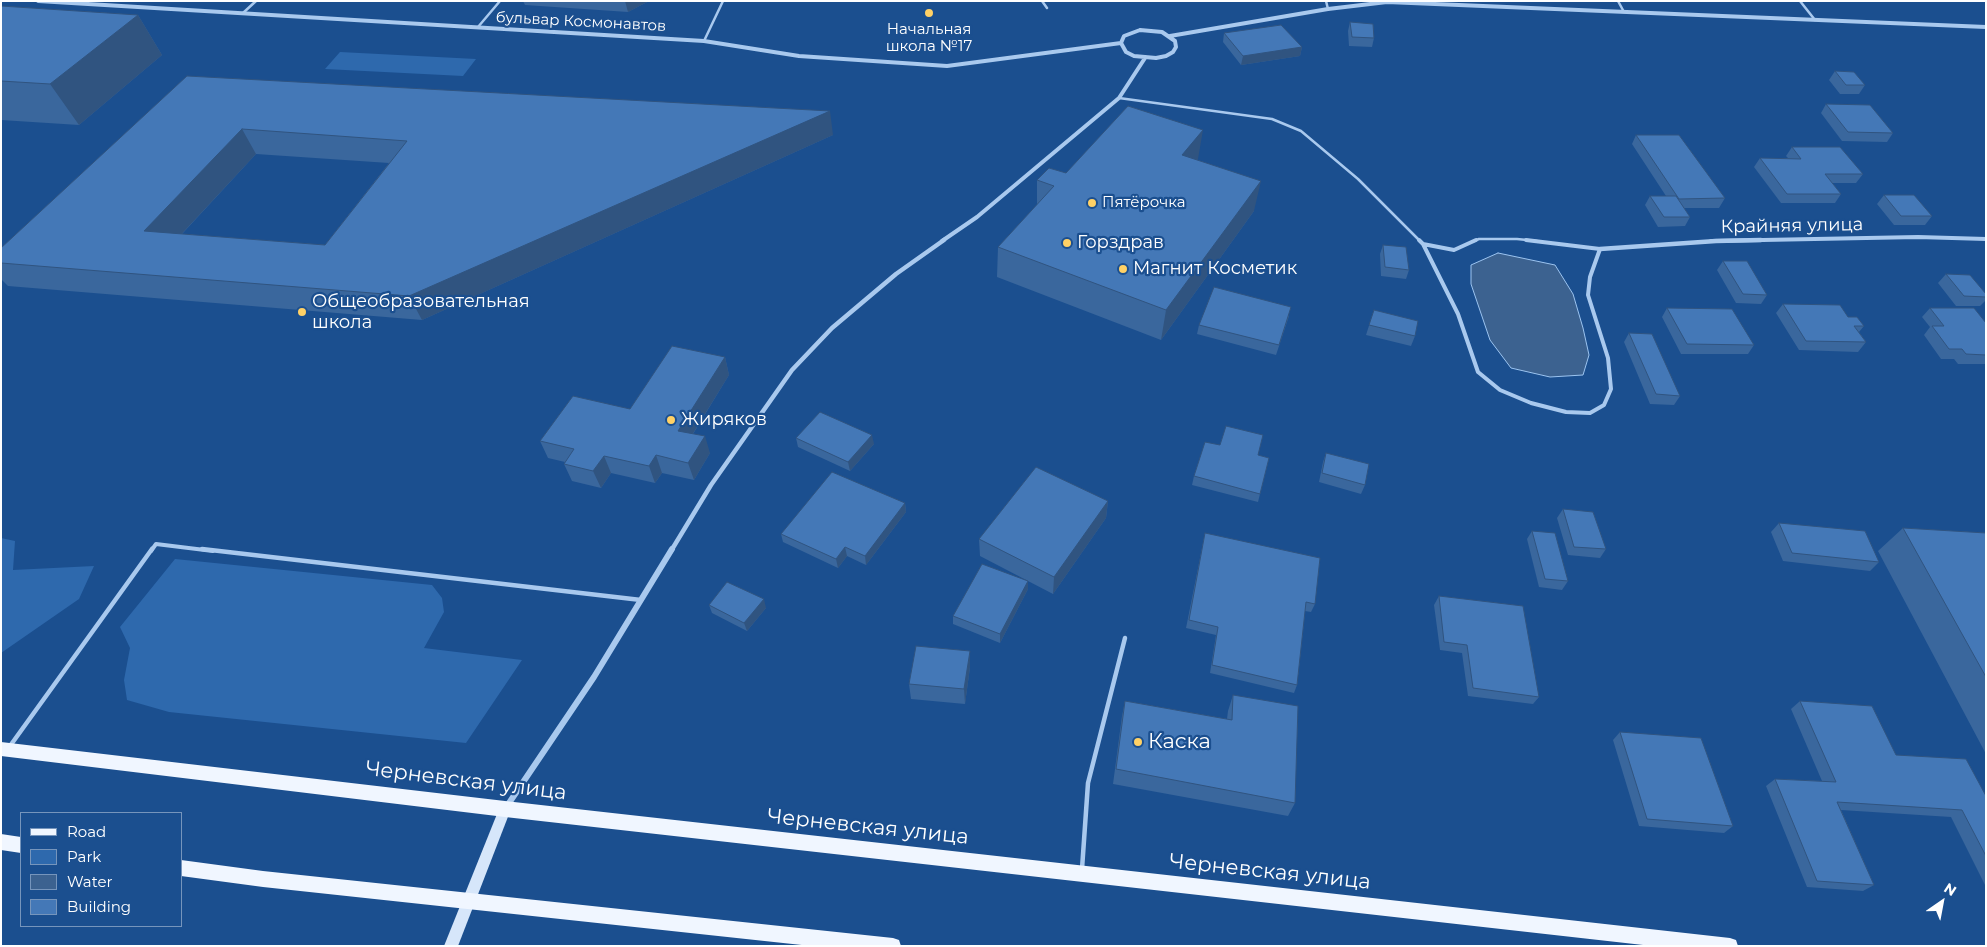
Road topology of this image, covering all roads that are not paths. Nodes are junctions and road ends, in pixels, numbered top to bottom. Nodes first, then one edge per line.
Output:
1 (38, 1) edge
2 (256, 1) edge
3 (500, 1) edge
4 (723, 1) edge
5 (1042, 1) edge
6 (1326, 1) edge
7 (1618, 1) edge
8 (1800, 1) edge
9 (1387, 2) edge
10 (1047, 8) dead end
11 (1328, 9) junction
12 (1624, 12) junction
13 (243, 14) junction
14 (1814, 20) junction
15 (478, 27) junction
16 (1986, 27) edge
17 (1170, 36) junction
18 (704, 41) junction
19 (1120, 43) junction
20 (1145, 58) junction
21 (1120, 98) junction
22 (1986, 239) edge
23 (1423, 244) junction
24 (1600, 249) junction
25 (641, 600) junction
26 (1125, 638) dead end
27 (5, 749) edge
28 (505, 809) junction
29 (1, 842) edge
30 (20, 844) edge
31 (182, 868) edge
32 (1082, 874) junction
33 (468, 900) junction
34 (451, 946) edge
35 (893, 946) edge
36 (1730, 946) edge

1 - 13 street, бульвар Космонавтов
2 - 13 lane
3 - 15 lane
4 - 18 lane
5 - 10 lane
6 - 11 lane
7 - 12 lane
8 - 14 lane
9 - 11 street, бульвар Космонавтов
9 - 12 street, бульвар Космонавтов
11 - 17 street, бульвар Космонавтов
12 - 14 street, бульвар Космонавтов
13 - 15 street, бульвар Космонавтов
14 - 16 street, бульвар Космонавтов
15 - 18 street, бульвар Космонавтов
17 - 19 street, бульвар Космонавтов
17 - 20 street
18 - 19 street, бульвар Космонавтов
19 - 20 street
20 - 21 street
21 - 23 lane
21 - 25 street
22 - 24 street, Крайняя улица
23 - 24 lane
23 - 24 lane
25 - 27 lane
25 - 28 street
26 - 32 lane
27 - 28 main road, Черневская улица
28 - 32 main road, Черневская улица
28 - 33 street
29 - 30 main road
31 - 33 main road
32 - 36 main road, Черневская улица
33 - 34 street
33 - 35 main road

